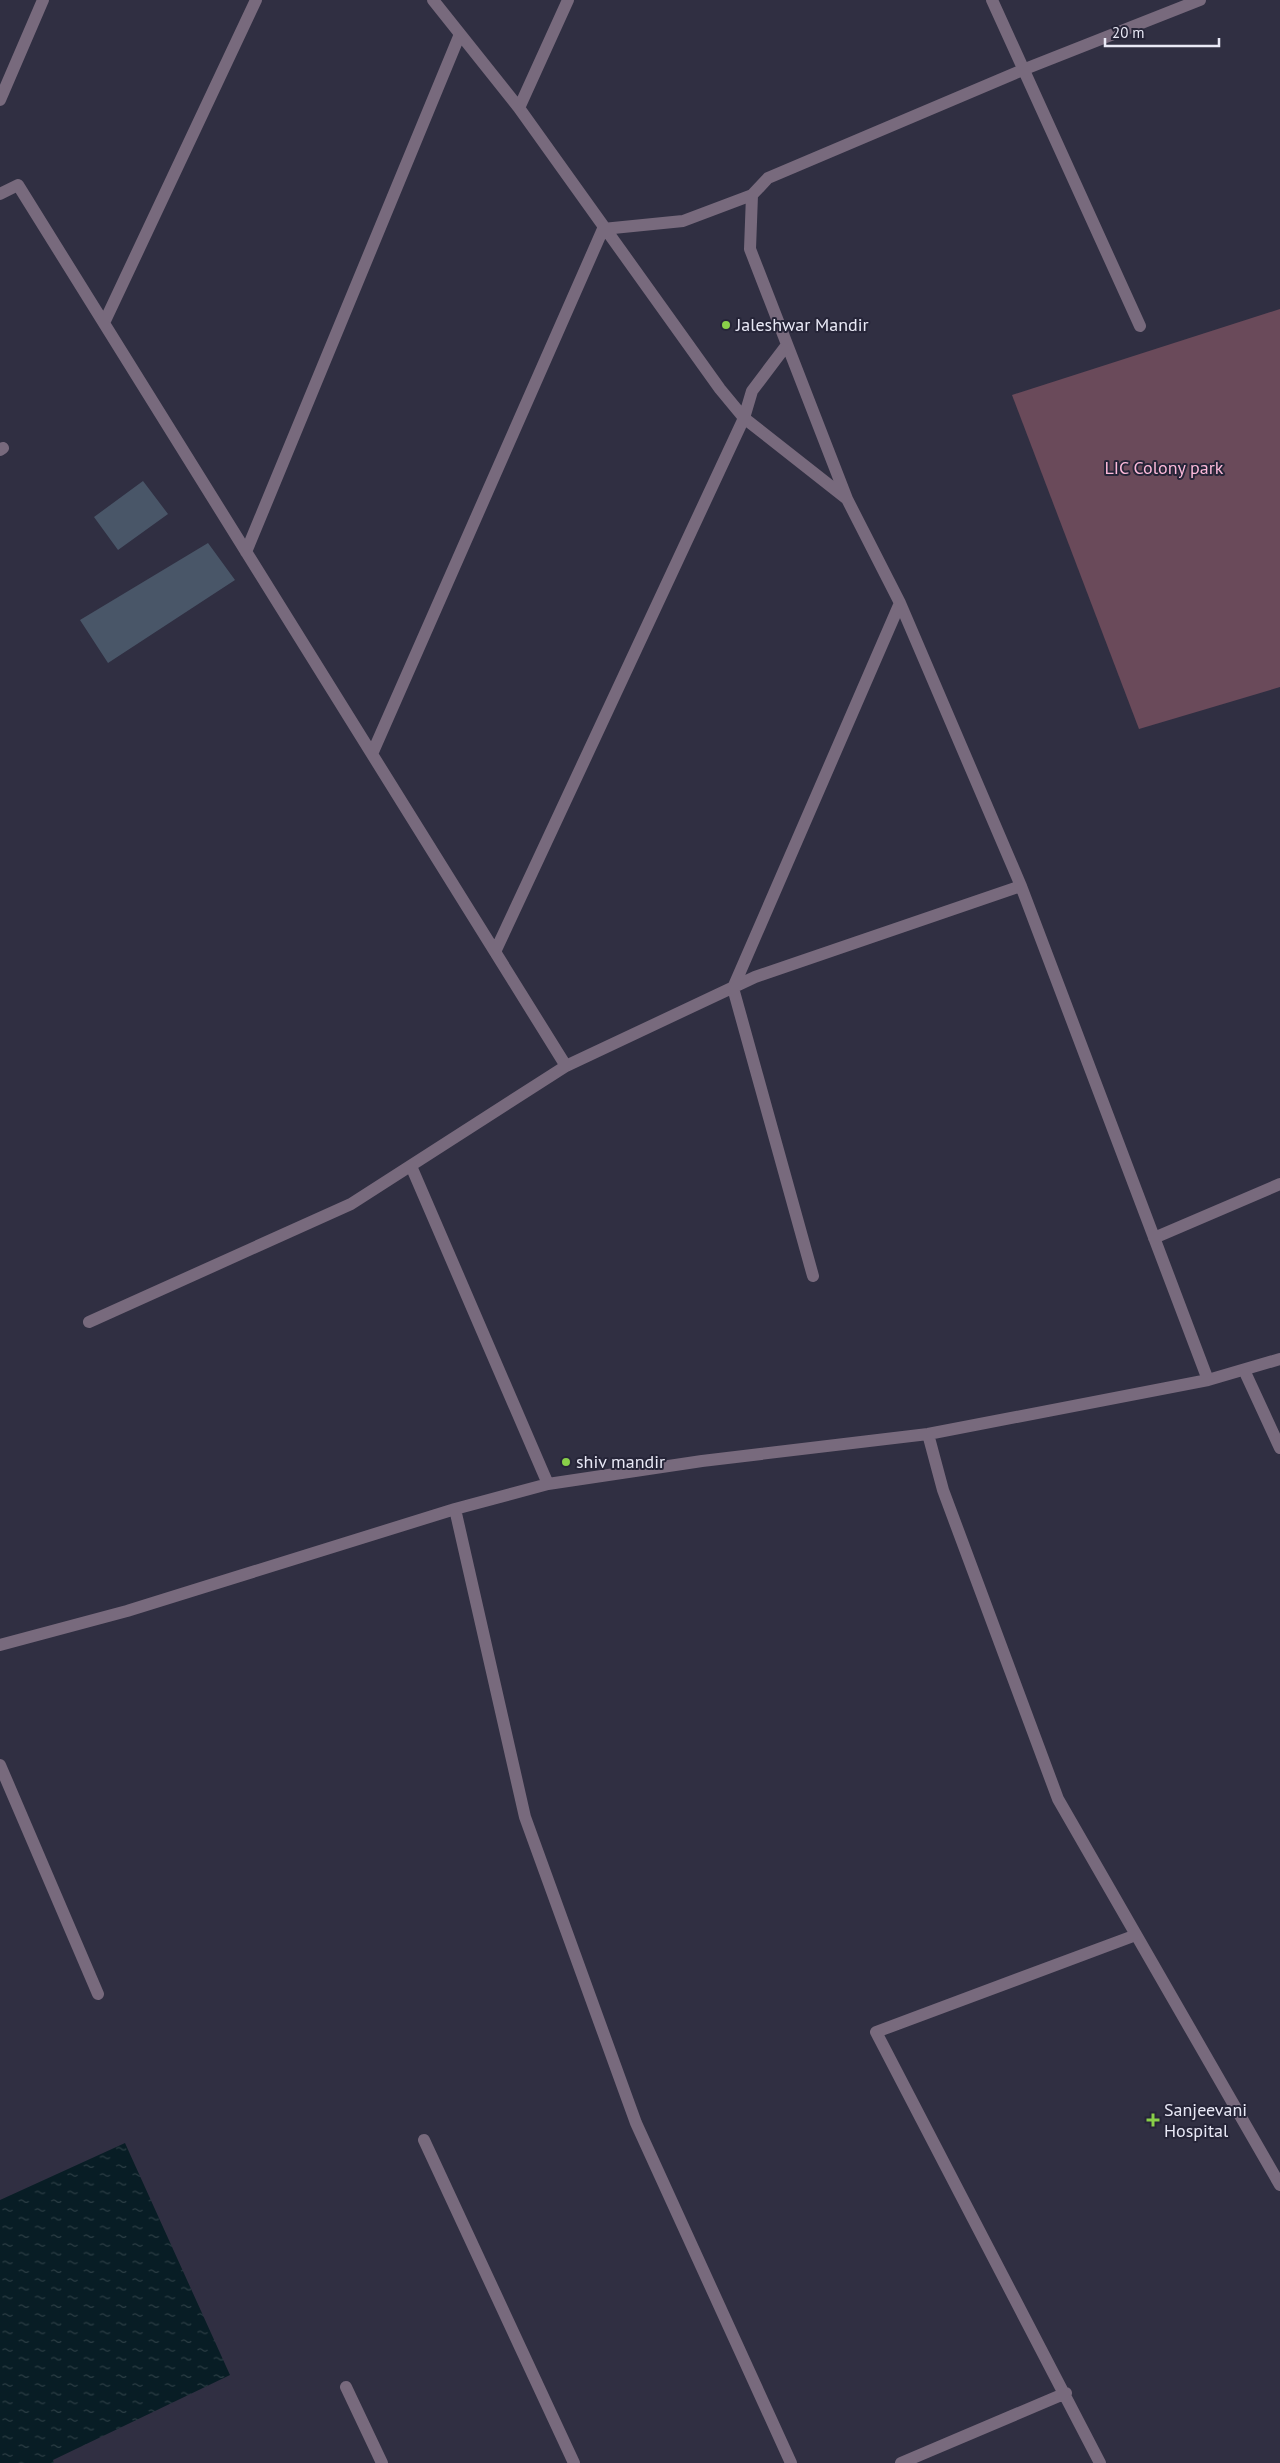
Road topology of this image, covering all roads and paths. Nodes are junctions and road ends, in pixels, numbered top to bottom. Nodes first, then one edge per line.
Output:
1 (42, 0) edge
2 (256, 0) edge
3 (433, 0) edge
4 (568, 0) edge
5 (992, 0) edge
6 (1200, 0) edge
7 (460, 34) junction
8 (1025, 69) junction
9 (0, 100) edge
10 (519, 108) junction
11 (0, 194) edge
12 (752, 195) junction
13 (603, 229) junction
14 (104, 323) junction
15 (1140, 326) dead end
16 (786, 346) junction
17 (744, 418) junction
18 (846, 499) junction
19 (246, 552) junction
20 (900, 603) junction
21 (372, 754) junction
22 (1021, 886) junction
23 (495, 952) junction
24 (732, 988) junction
25 (566, 1066) junction
26 (411, 1166) junction
27 (1280, 1184) edge
28 (1154, 1238) junction
29 (813, 1276) dead end
30 (89, 1322) dead end
31 (1280, 1359) edge
32 (1244, 1370) junction
33 (1208, 1380) junction
34 (928, 1434) junction
35 (1280, 1448) edge
36 (548, 1484) junction
37 (455, 1508) junction
38 (0, 1645) edge
39 (0, 1766) edge
40 (1136, 1935) junction
41 (98, 1994) dead end
42 (424, 2140) dead end
43 (1280, 2186) edge
44 (346, 2387) dead end
45 (1066, 2393) junction
46 (382, 2463) edge
47 (574, 2463) edge
48 (791, 2463) edge
49 (900, 2463) edge
50 (1100, 2463) edge

1 - 9 street
2 - 14 street
3 - 7 street
4 - 10 street
5 - 8 street
6 - 8 street
7 - 10 street
7 - 19 street
8 - 12 street
8 - 15 street
10 - 13 street
11 - 14 street
12 - 13 street
12 - 16 street
13 - 17 street
13 - 21 street
14 - 19 street
16 - 17 street
16 - 18 street
17 - 18 street
17 - 23 street
18 - 20 street
19 - 21 street
20 - 22 street
20 - 24 street
21 - 23 street
22 - 24 street
22 - 28 street
23 - 25 street
24 - 25 street
24 - 29 street
25 - 26 street
26 - 30 street
26 - 36 street
27 - 28 street
28 - 33 street
31 - 32 street
32 - 33 street
32 - 35 street
33 - 34 street
34 - 36 street
34 - 40 street
36 - 37 street
37 - 38 street
37 - 48 street
39 - 41 street
40 - 43 street
40 - 45 street
42 - 47 street
44 - 46 street
45 - 49 street
45 - 50 street

